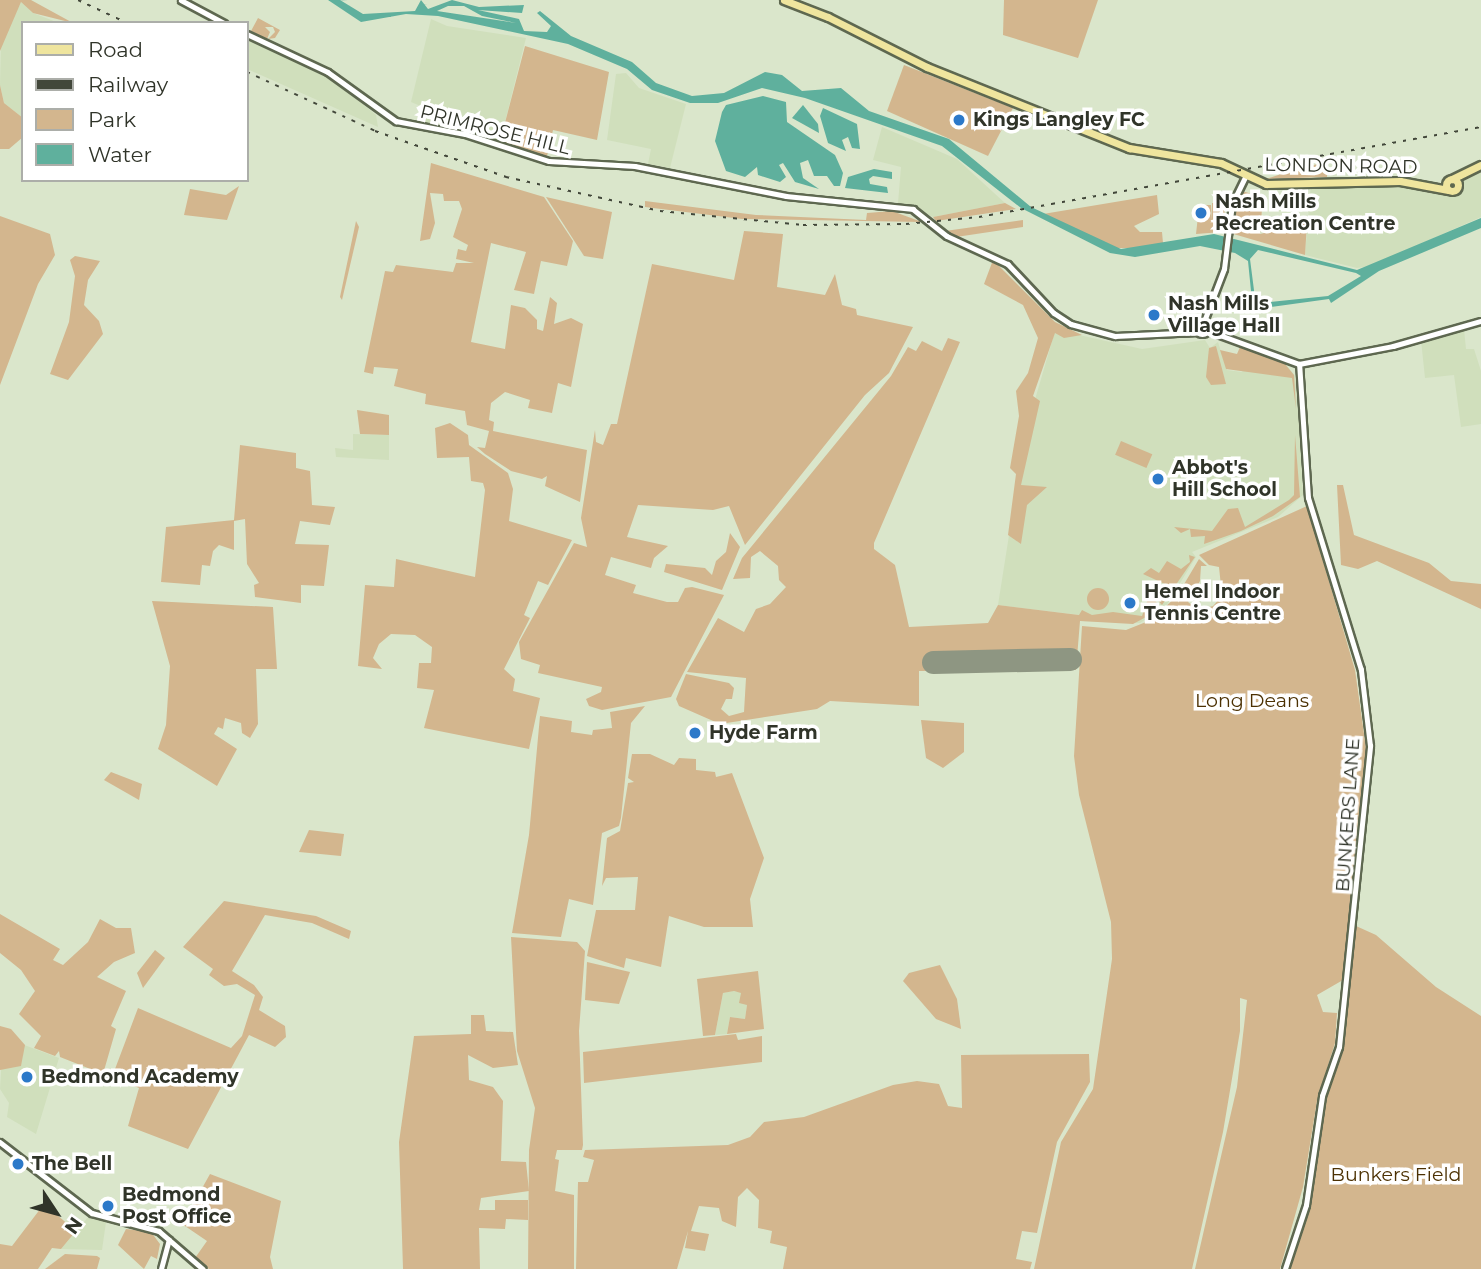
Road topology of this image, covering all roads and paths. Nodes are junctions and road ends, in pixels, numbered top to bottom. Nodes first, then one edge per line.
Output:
1 (181, 0) edge
2 (784, 0) edge
3 (220, 21) edge
4 (248, 34) edge
5 (1481, 165) edge
6 (1469, 172) junction
7 (1245, 177) junction
8 (1450, 180) junction
9 (1431, 184) junction
10 (1459, 186) junction
11 (1448, 190) junction
12 (1481, 321) edge
13 (1203, 324) junction
14 (1209, 331) junction
15 (1198, 332) junction
16 (1299, 364) junction
17 (0, 1142) edge
18 (169, 1240) junction
19 (161, 1269) edge
20 (203, 1269) edge
21 (1284, 1269) edge

1 - 3 street
2 - 7 main road, LONDON ROAD
4 - 15 street, PRIMROSE HILL
5 - 6 main road, LONDON ROAD
6 - 8 main road, LONDON ROAD
6 - 10 main road, LONDON ROAD
7 - 9 main road, LONDON ROAD
7 - 13 street
8 - 9 main road, LONDON ROAD
8 - 10 main road
8 - 11 main road
9 - 11 main road, LONDON ROAD
10 - 11 main road
12 - 16 street
13 - 14 street
13 - 15 street
14 - 15 street, PRIMROSE HILL
14 - 16 street
16 - 21 street, BUNKERS LANE
17 - 18 street
18 - 19 street
18 - 20 street

